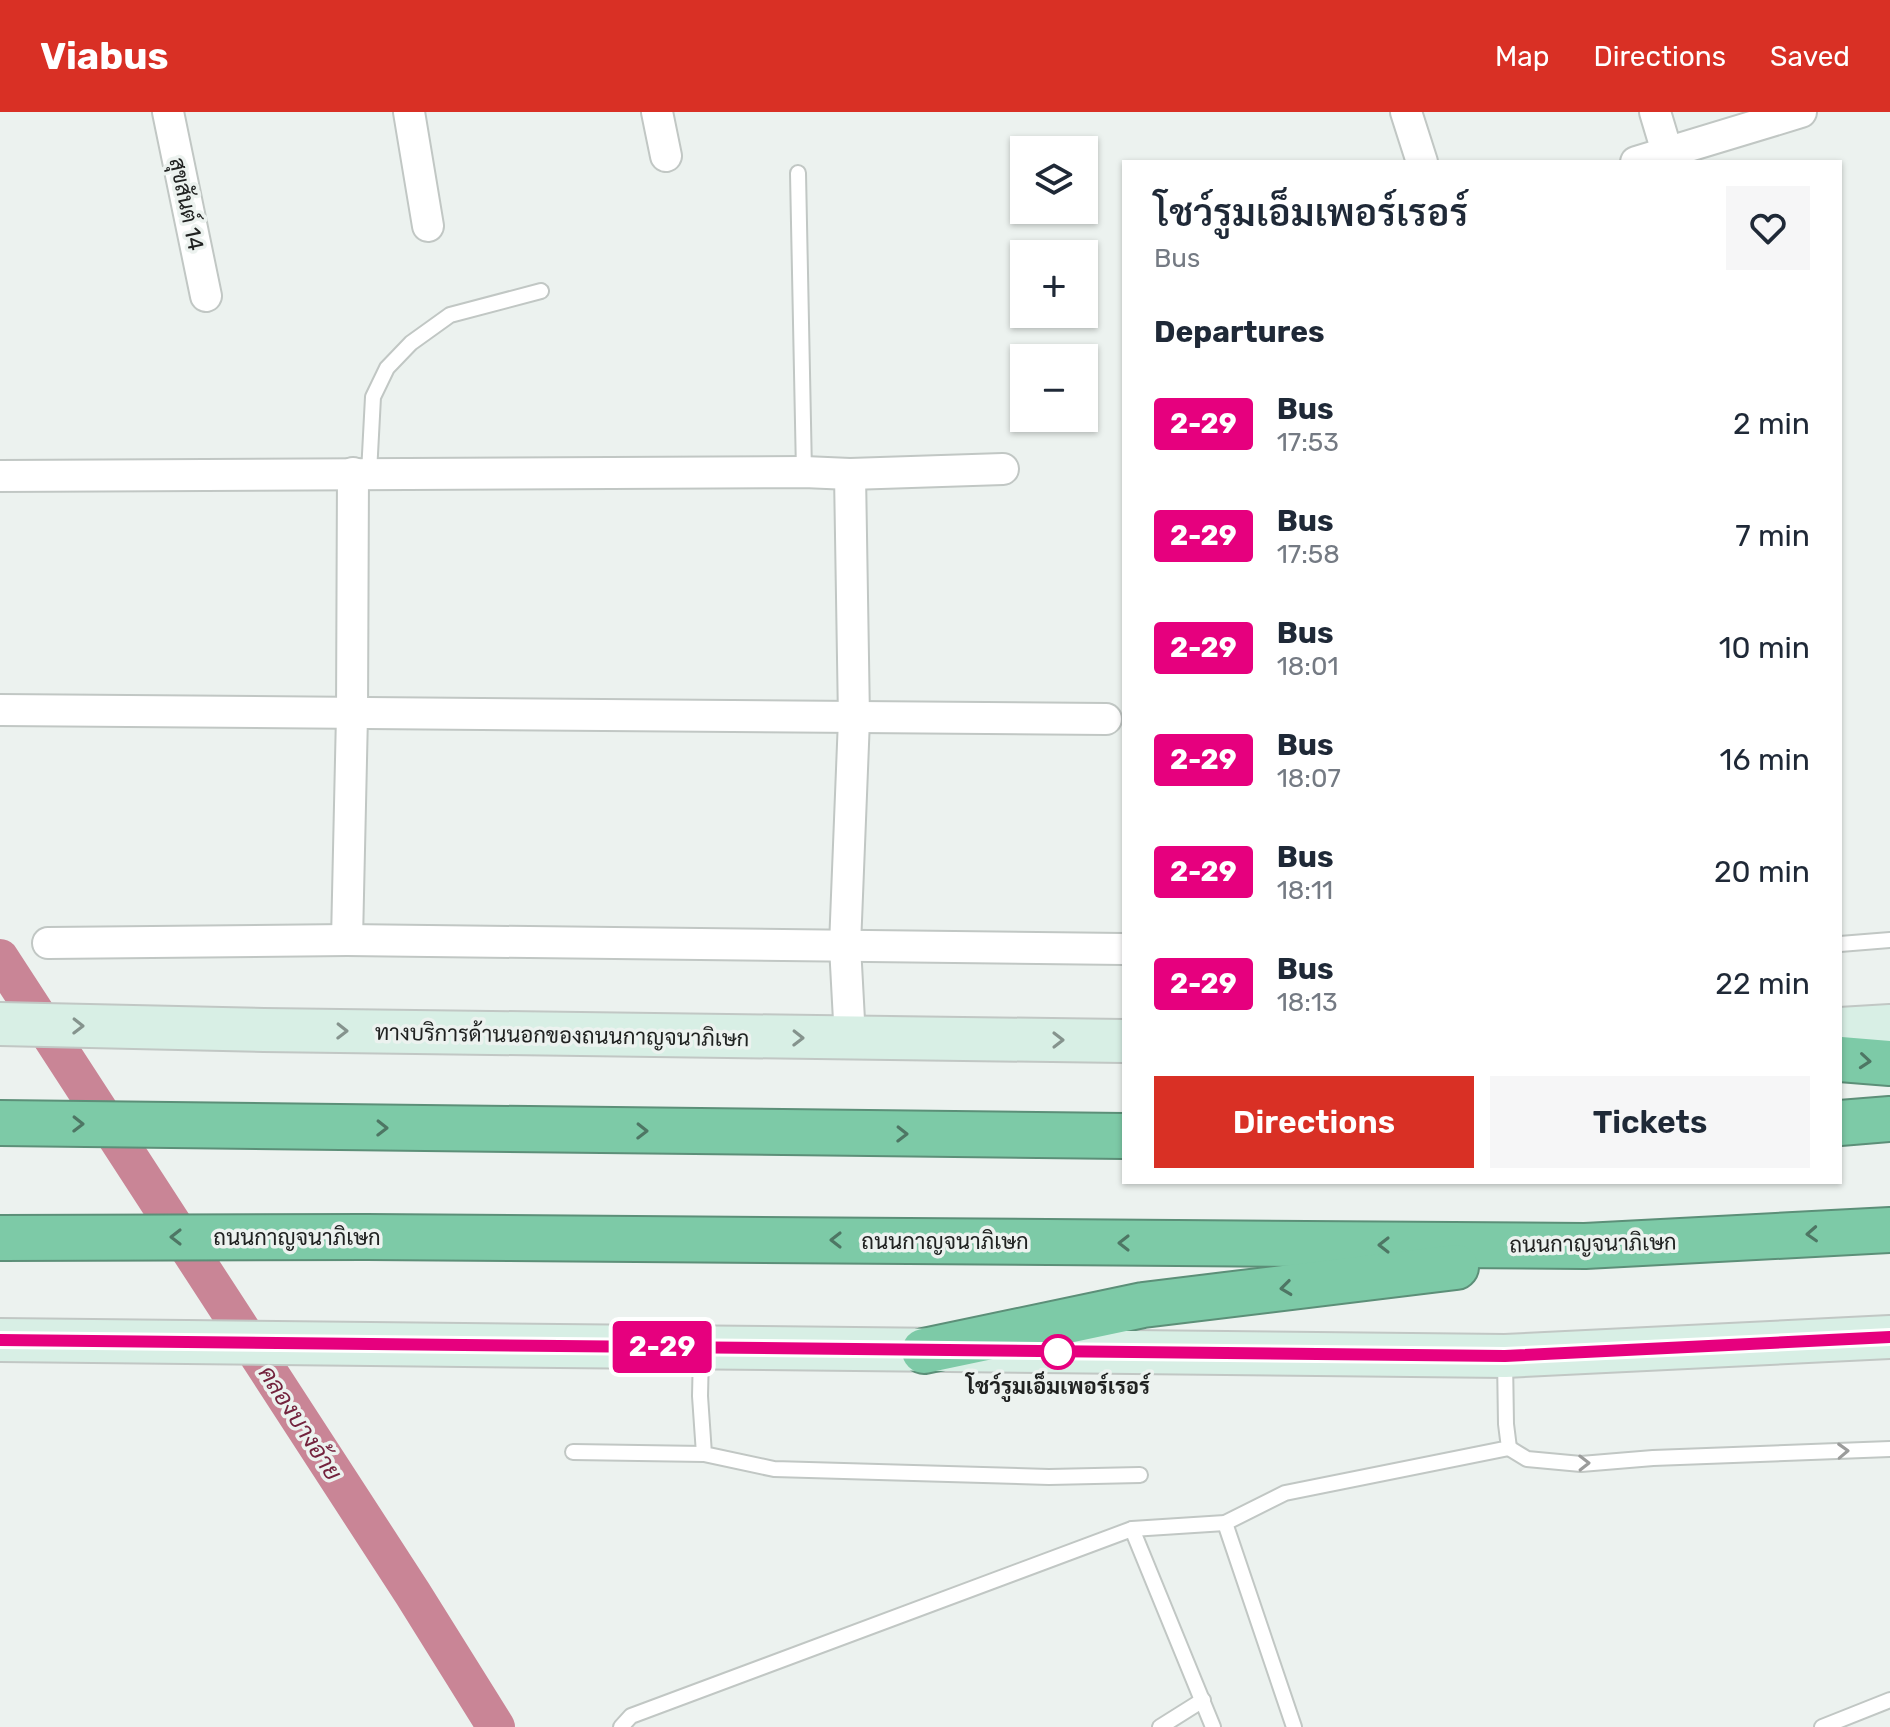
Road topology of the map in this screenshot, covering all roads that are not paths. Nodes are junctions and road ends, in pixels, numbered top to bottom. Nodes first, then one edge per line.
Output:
1 (168, 112) edge
2 (409, 112) edge
3 (657, 112) edge
4 (1406, 112) edge
5 (1655, 112) edge
6 (1801, 112) edge
7 (666, 156) dead end
8 (1669, 157) edge
9 (1421, 160) edge
10 (1649, 160) edge
11 (798, 173) dead end
12 (428, 226) dead end
13 (541, 291) dead end
14 (206, 296) dead end
15 (1003, 469) dead end
16 (804, 472) junction
17 (361, 473) junction
18 (850, 474) junction
19 (0, 476) edge
20 (0, 710) edge
21 (352, 715) junction
22 (854, 719) junction
23 (1106, 719) dead end
24 (347, 940) junction
25 (1890, 940) edge
26 (48, 943) dead end
27 (1842, 944) edge
28 (845, 946) junction
29 (1122, 949) edge
30 (0, 1024) edge
31 (1890, 1026) edge
32 (1842, 1029) edge
33 (850, 1039) junction
34 (1122, 1041) edge
35 (1842, 1059) edge
36 (1890, 1063) edge
37 (1890, 1119) edge
38 (0, 1123) edge
39 (1842, 1123) edge
40 (1122, 1136) edge
41 (1890, 1230) edge
42 (0, 1238) edge
43 (1585, 1246) junction
44 (1890, 1337) edge
45 (18, 1340) edge
46 (702, 1348) junction
47 (924, 1351) junction
48 (1505, 1356) junction
49 (1509, 1448) junction
50 (1890, 1449) edge
51 (573, 1452) dead end
52 (704, 1454) junction
53 (1140, 1475) dead end
54 (1225, 1523) junction
55 (1132, 1529) junction
56 (1203, 1700) junction
57 (1890, 1700) edge
58 (621, 1727) edge
59 (1160, 1727) edge
60 (1213, 1727) edge
61 (1294, 1727) edge
62 (1822, 1727) edge

1 - 14 street, สุขสันต์ 14
2 - 12 street
3 - 7 street
4 - 9 street
5 - 8 street
6 - 8 street
8 - 10 street
11 - 16 lane
13 - 17 lane
15 - 18 street
16 - 17 street
16 - 18 street
17 - 19 street
17 - 21 street
18 - 22 street
20 - 21 street
21 - 22 street
21 - 24 street
22 - 23 street
22 - 28 street
24 - 26 street
24 - 28 street
25 - 27 lane
28 - 29 street
28 - 33 street
30 -> 33 main road, ทางบริการด้านนอกของถนนกาญจนาภิเษก
31 - 32 main road
33 -> 34 main road, ทางบริการด้านนอกของถนนกาญจนาภิเษก
35 -> 36 highway
37 - 39 highway
38 -> 40 highway
41 -> 43 highway, ถนนกาญจนาภิเษก
43 -> 42 highway, ถนนกาญจนาภิเษก
43 -> 47 highway
44 - 48 main road
45 - 46 main road
46 - 47 main road
46 - 52 lane
47 - 48 main road
48 - 49 lane
49 -> 50 lane
49 - 54 lane
51 - 52 lane
52 - 53 lane
54 - 55 lane
54 - 61 lane
55 - 56 lane
55 - 58 lane
56 - 59 lane
56 - 60 lane
57 - 62 lane

